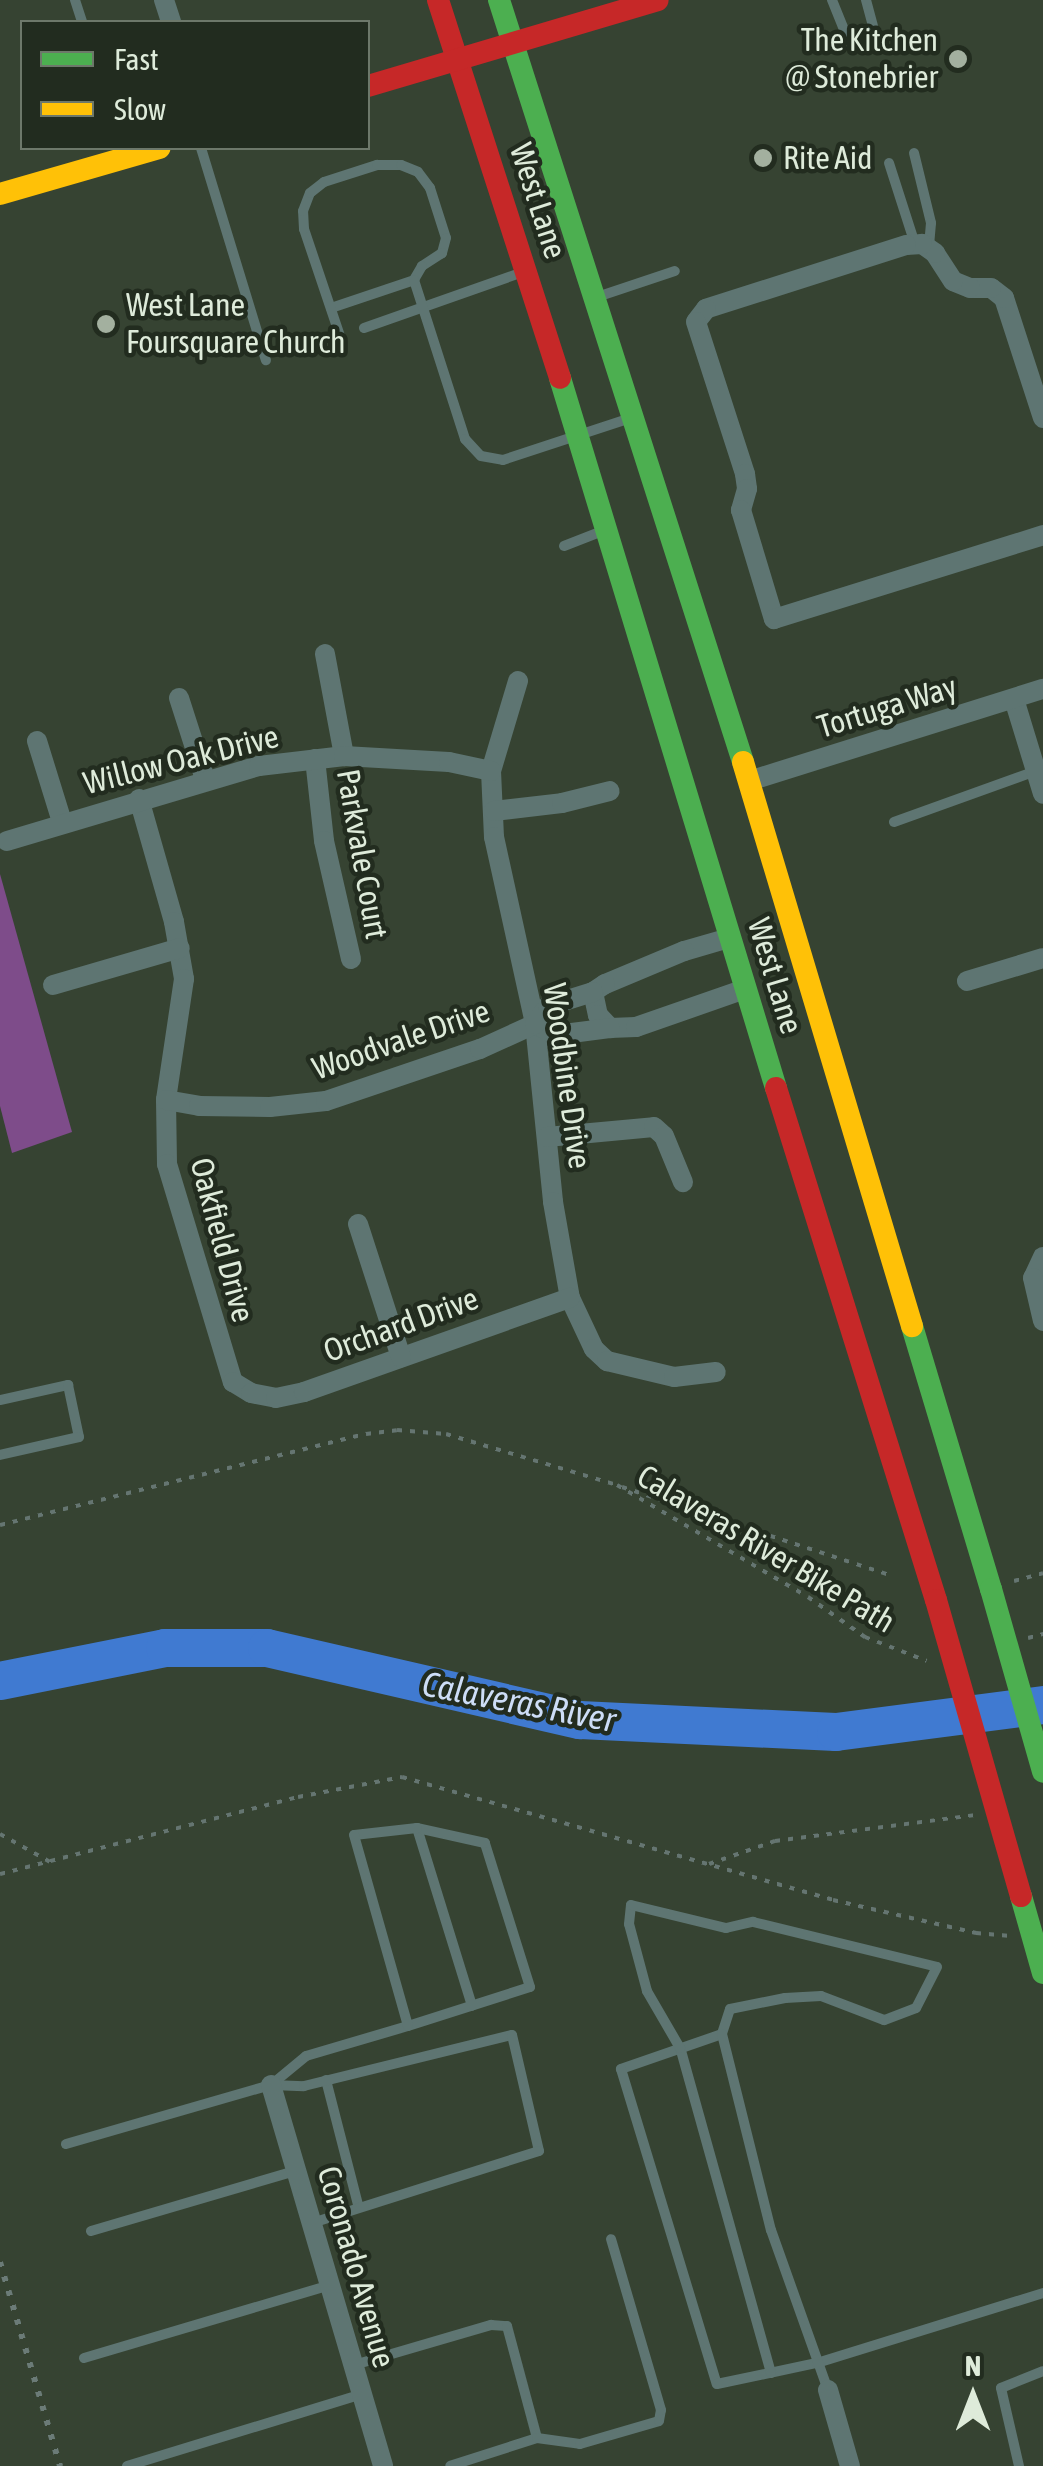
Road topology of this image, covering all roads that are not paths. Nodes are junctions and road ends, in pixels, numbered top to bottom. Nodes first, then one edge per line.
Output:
1 (438, 0) edge
2 (499, 0) edge
3 (658, 0) edge
4 (832, 0) edge
5 (866, 0) edge
6 (873, 26) dead end
7 (846, 35) dead end
8 (514, 46) junction
9 (457, 62) junction
10 (370, 85) edge
11 (202, 150) edge
12 (125, 152) edge
13 (914, 153) dead end
14 (889, 163) dead end
15 (0, 194) edge
16 (922, 247) junction
17 (526, 270) junction
18 (675, 271) dead end
19 (414, 280) junction
20 (596, 297) junction
21 (330, 308) junction
22 (420, 308) junction
23 (364, 328) dead end
24 (340, 336) dead end
25 (266, 360) dead end
26 (634, 417) junction
27 (1043, 418) edge
28 (579, 434) junction
29 (609, 528) junction
30 (1043, 535) edge
31 (564, 546) dead end
32 (325, 654) dead end
33 (518, 681) dead end
34 (1043, 689) edge
35 (179, 698) dead end
36 (1014, 699) junction
37 (36, 741) dead end
38 (344, 756) junction
39 (314, 760) junction
40 (491, 771) junction
41 (1036, 772) junction
42 (205, 779) junction
43 (749, 782) junction
44 (610, 792) dead end
45 (1043, 794) edge
46 (139, 799) junction
47 (494, 810) junction
48 (62, 822) junction
49 (894, 822) dead end
50 (7, 841) dead end
51 (729, 938) junction
52 (180, 948) junction
53 (1043, 958) edge
54 (350, 960) dead end
55 (967, 981) dead end
56 (54, 985) dead end
57 (745, 989) junction
58 (594, 992) junction
59 (535, 1024) junction
60 (610, 1028) junction
61 (166, 1100) junction
62 (547, 1137) junction
63 (683, 1182) dead end
64 (358, 1224) dead end
65 (1043, 1257) edge
66 (570, 1298) junction
67 (1043, 1321) edge
68 (401, 1357) junction
69 (716, 1372) dead end
70 (251, 1394) joint
71 (0, 1400) edge
72 (0, 1455) edge
73 (1043, 1772) edge
74 (417, 1828) junction
75 (1043, 1973) edge
76 (472, 2006) junction
77 (408, 2026) junction
78 (722, 2034) junction
79 (680, 2048) junction
80 (326, 2080) junction
81 (271, 2084) junction
82 (66, 2144) dead end
83 (296, 2170) junction
84 (358, 2205) junction
85 (312, 2224) junction
86 (91, 2231) dead end
87 (610, 2239) dead end
88 (330, 2285) junction
89 (1043, 2293) edge
90 (84, 2358) dead end
91 (818, 2363) junction
92 (353, 2365) junction
93 (1041, 2372) edge
94 (771, 2373) junction
95 (1043, 2386) edge
96 (828, 2390) joint
97 (362, 2394) junction
98 (538, 2438) junction
99 (127, 2466) edge
100 (382, 2466) edge
101 (450, 2466) edge
102 (850, 2466) edge
103 (1019, 2466) edge

1 - 9 main road, West Lane
2 - 8 main road, West Lane
3 - 8 main road
4 - 7 lane
5 - 6 lane
8 - 9 main road
8 - 20 main road, West Lane
9 - 10 main road
9 - 17 main road, West Lane
11 - 25 lane
12 - 15 main road
13 - 16 lane
14 - 16 lane
16 - 27 street
16 - 30 street
17 - 22 lane
17 - 28 main road, West Lane
18 - 20 lane
19 - 21 lane
19 - 21 lane
19 - 22 lane
20 - 26 main road, West Lane
21 - 24 lane
22 - 23 lane
22 - 28 lane
26 - 28 lane
26 - 43 main road, West Lane
28 - 29 main road, West Lane
29 - 31 lane
29 - 51 main road, West Lane
32 - 38 street
33 - 40 street, Woodbine Drive
34 - 36 street, Tortuga Way
35 - 42 street
36 - 41 street
36 - 43 street, Tortuga Way
37 - 48 street
38 - 39 street, Willow Oak Drive
38 - 40 street, Willow Oak Drive
39 - 42 street, Willow Oak Drive
39 - 54 street, Parkvale Court
40 - 47 street, Woodbine Drive
41 - 45 street
41 - 49 lane
42 - 46 street, Willow Oak Drive
43 - 73 main road, West Lane, bridge
44 - 47 street
46 - 48 street, Willow Oak Drive
46 - 52 street, Oakfield Drive
47 - 59 street, Woodbine Drive
48 - 50 street, Willow Oak Drive
51 - 57 main road, West Lane
51 - 58 street, Woodvale Drive
52 - 56 street
52 - 61 street, Oakfield Drive
53 - 55 street
57 - 60 street, Woodvale Drive
57 - 75 main road, West Lane, bridge
58 - 59 street, Woodvale Drive
58 - 60 street
59 - 60 street, Woodvale Drive
59 - 61 street, Woodvale Drive
59 - 62 street, Woodbine Drive
61 - 70 street, Oakfield Drive
62 - 63 street
62 - 66 street, Woodbine Drive
64 - 68 street
65 - 67 street
66 - 68 street, Orchard Drive
66 - 69 street, Woodbine Drive
68 - 70 street, Orchard Drive
71 - 72 lane
74 - 76 lane
74 - 76 lane
74 - 77 lane
76 - 77 lane
77 - 81 lane
78 - 79 lane
78 - 79 lane
78 - 91 lane
79 - 94 lane
79 - 94 lane
80 - 81 lane
80 - 84 lane
80 - 84 lane
81 - 82 lane
81 - 83 street, Coronado Avenue
83 - 85 street, Coronado Avenue
83 - 86 lane
84 - 85 lane
85 - 88 street, Coronado Avenue
87 - 98 lane
88 - 90 lane
88 - 92 street, Coronado Avenue
89 - 91 lane
91 - 94 lane
91 - 96 lane
92 - 97 street, Coronado Avenue
92 - 98 lane
93 - 95 lane
93 - 103 lane
96 - 102 street
97 - 99 lane
97 - 100 street, Coronado Avenue
98 - 101 lane

